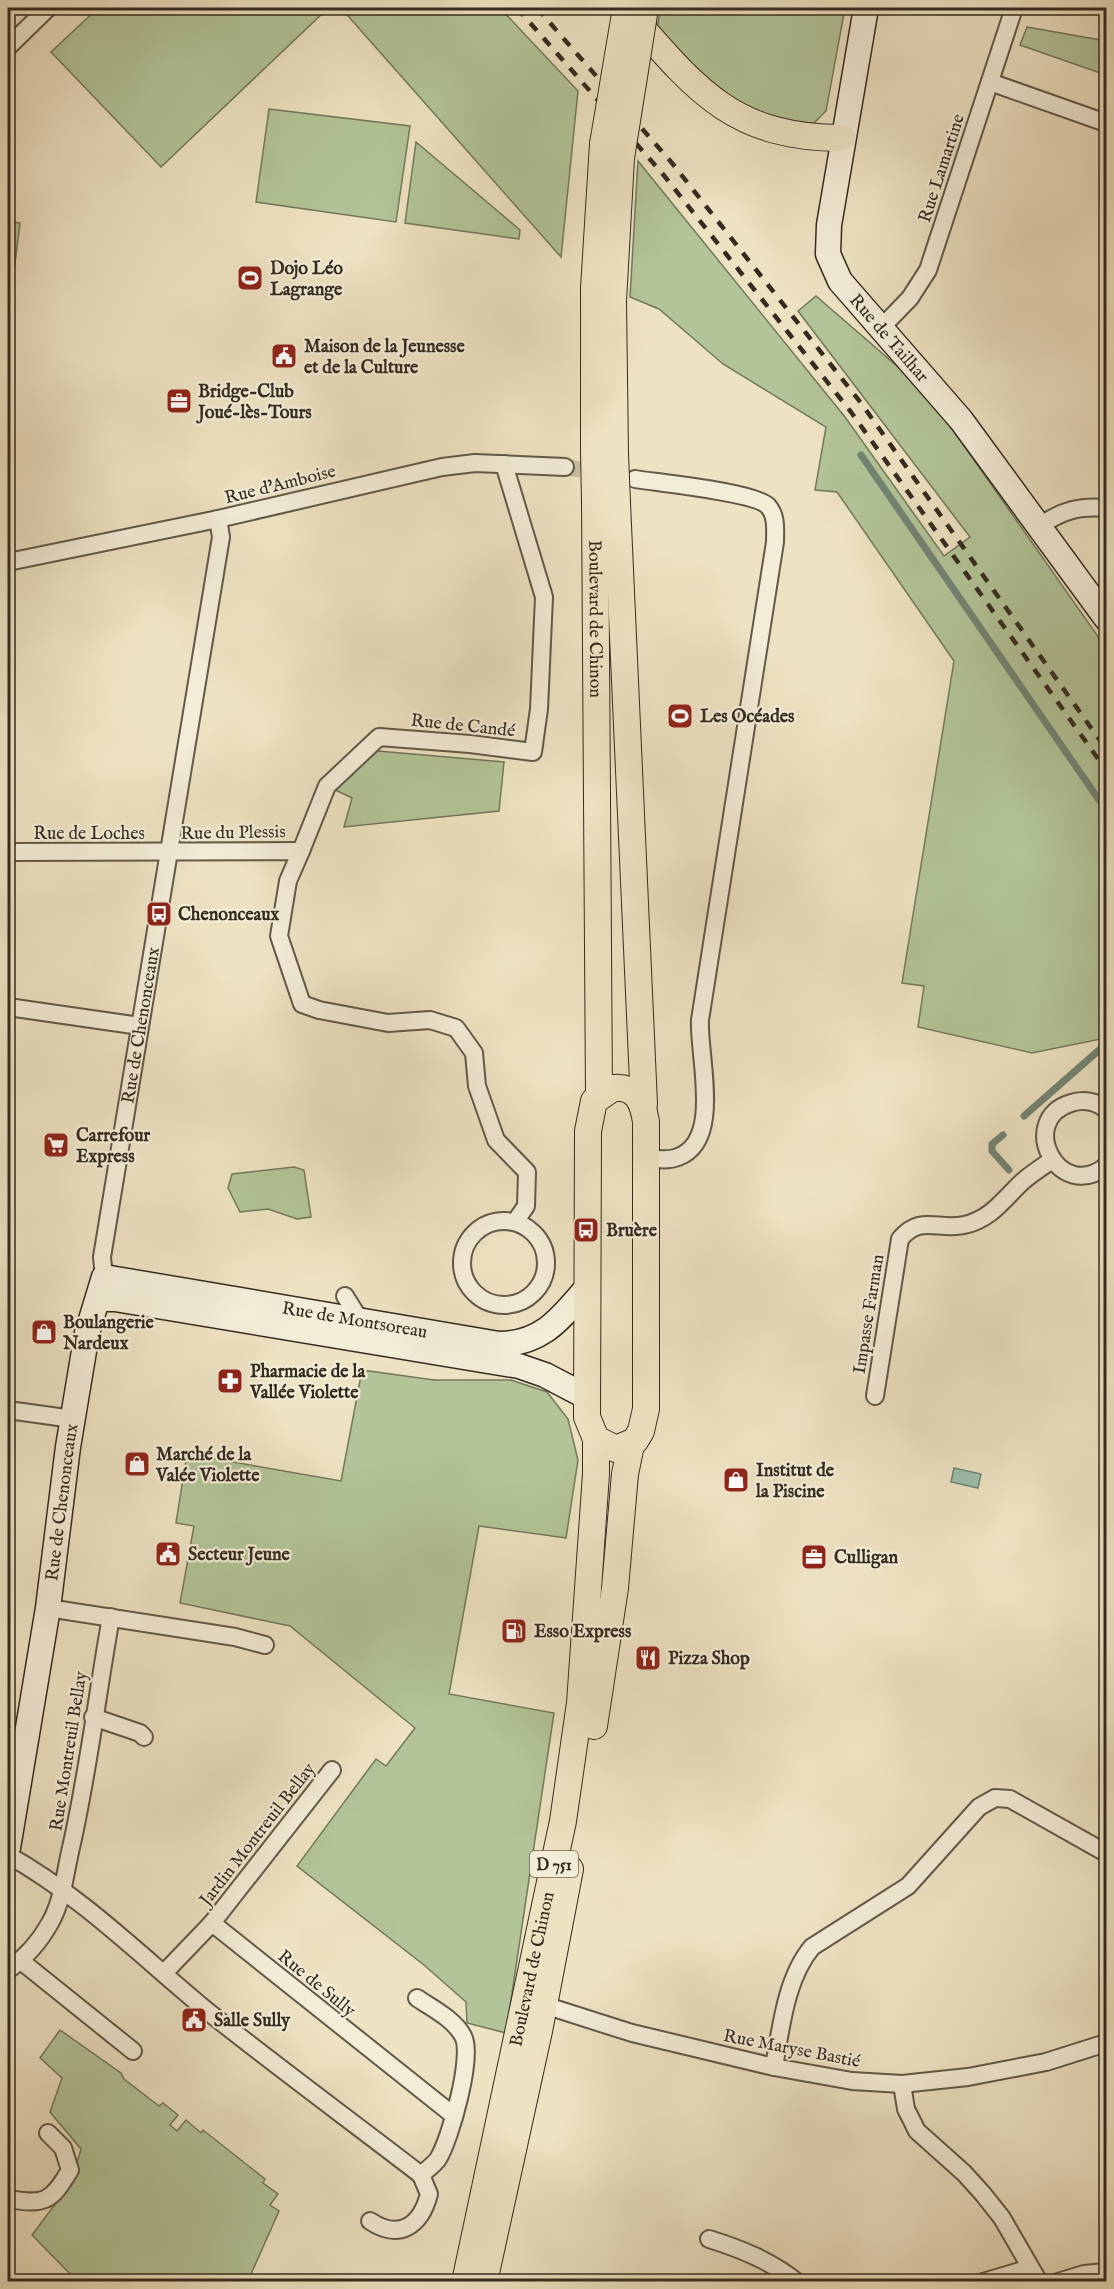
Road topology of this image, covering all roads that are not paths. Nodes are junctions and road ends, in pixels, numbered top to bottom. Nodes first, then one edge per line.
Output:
1 (48, 8) edge
2 (626, 8) edge
3 (645, 8) edge
4 (866, 8) edge
5 (1014, 8) edge
6 (8, 47) edge
7 (990, 82) junction
8 (1107, 123) edge
9 (842, 138) junction
10 (612, 151) junction
11 (881, 328) junction
12 (504, 464) junction
13 (565, 467) tunnel mouth
14 (635, 479) dead end
15 (606, 502) junction
16 (1107, 508) edge
17 (218, 519) junction
18 (1040, 526) junction
19 (8, 562) edge
20 (1107, 618) edge
21 (301, 851) junction
22 (8, 852) edge
23 (169, 853) junction
24 (8, 1006) edge
25 (140, 1026) junction
26 (599, 1095) junction
27 (644, 1104) junction
28 (1107, 1110) edge
29 (646, 1158) junction
30 (1052, 1160) junction
31 (1107, 1166) edge
32 (515, 1222) junction
33 (102, 1288) junction
34 (586, 1288) junction
35 (345, 1296) dead end
36 (360, 1320) junction
37 (875, 1396) dead end
38 (587, 1397) junction
39 (8, 1410) edge
40 (73, 1419) junction
41 (596, 1439) junction
42 (632, 1444) junction
43 (48, 1608) junction
44 (111, 1617) junction
45 (265, 1645) dead end
46 (93, 1717) junction
47 (144, 1737) dead end
48 (332, 1770) dead end
49 (11, 1820) edge
50 (8, 1848) edge
51 (1107, 1853) edge
52 (8, 1855) edge
53 (62, 1891) junction
54 (212, 1923) junction
55 (14, 1966) edge
56 (164, 1973) junction
57 (417, 1998) dead end
58 (544, 2005) junction
59 (1106, 2044) edge
60 (133, 2051) dead end
61 (774, 2067) junction
62 (902, 2084) junction
63 (453, 2115) junction
64 (48, 2133) dead end
65 (421, 2175) junction
66 (8, 2199) edge
67 (370, 2221) dead end
68 (709, 2239) dead end
69 (773, 2264) junction
70 (1107, 2272) edge
71 (1035, 2275) edge
72 (465, 2282) edge
73 (484, 2282) edge
74 (769, 2282) edge
75 (797, 2282) edge
76 (983, 2282) edge
77 (1058, 2282) edge

1 - 6 street
2 - 9 main road
2 - 10 main road, bridge
3 - 10 main road, bridge
4 - 9 street, Rue de Tailhar
5 - 7 street, Rue Lamartine
7 - 8 street
7 - 11 street, Rue Lamartine
9 - 11 street, Rue de Tailhar
10 - 15 main road, Boulevard de Chinon, bridge
11 - 18 street, Rue de Tailhar
12 - 13 street, Rue d'Amboise
12 - 17 street, Rue d'Amboise
12 - 21 street, Rue de Candé
14 - 29 street
15 - 26 main road, Boulevard de Chinon
15 - 27 main road, Boulevard de Chinon
16 - 18 street
17 - 19 street, Rue d'Amboise
17 - 23 street, Rue de Chenonceaux
18 - 20 street, Rue de Tailhar
21 - 23 street, Rue du Plessis
21 - 32 street, Rue du Plessis
22 - 23 street, Rue de Loches
23 - 25 street, Rue de Chenonceaux
24 - 25 street
25 - 33 street, Rue de Chenonceaux
26 - 27 main road
26 - 34 main road, Boulevard de Chinon
27 - 29 main road, Boulevard de Chinon
28 - 30 street
29 - 42 main road, Boulevard de Chinon
30 - 31 street
30 - 37 street, Impasse Farman
32 - 32 street
33 - 36 street, Rue de Montsoreau
33 - 38 street, Rue de Montsoreau
33 - 40 street, Rue de Chenonceaux
34 - 36 street, Rue de Montsoreau
34 - 38 main road, Boulevard de Chinon
35 - 36 street
38 - 41 main road, Boulevard de Chinon
39 - 40 street
40 - 43 street, Rue de Chenonceaux
41 - 42 main road
41 - 72 main road, Boulevard de Chinon / D 751
42 - 58 main road, Boulevard de Chinon / D 751
43 - 44 street
43 - 49 street, Rue de Chenonceaux
44 - 45 street
44 - 46 street, Rue Montreuil Bellay
46 - 47 street
46 - 53 street, Rue Montreuil Bellay
48 - 54 street, Jardin Montreuil Bellay
49 - 50 street, Rue de Chenonceaux
51 - 61 street
52 - 53 street
53 - 55 street, Rue Montreuil Bellay
53 - 56 street
54 - 56 street
54 - 63 street, Rue de Sully
55 - 60 street
56 - 65 street
57 - 63 street
58 - 61 street, Rue Maryse Bastié
58 - 73 main road, Boulevard de Chinon / D 751
59 - 62 street, Rue Maryse Bastié
61 - 62 street, Rue Maryse Bastié
62 - 71 street
63 - 65 street
64 - 66 street
65 - 67 street
68 - 69 street
69 - 74 street
69 - 75 street
70 - 77 street
71 - 76 street

